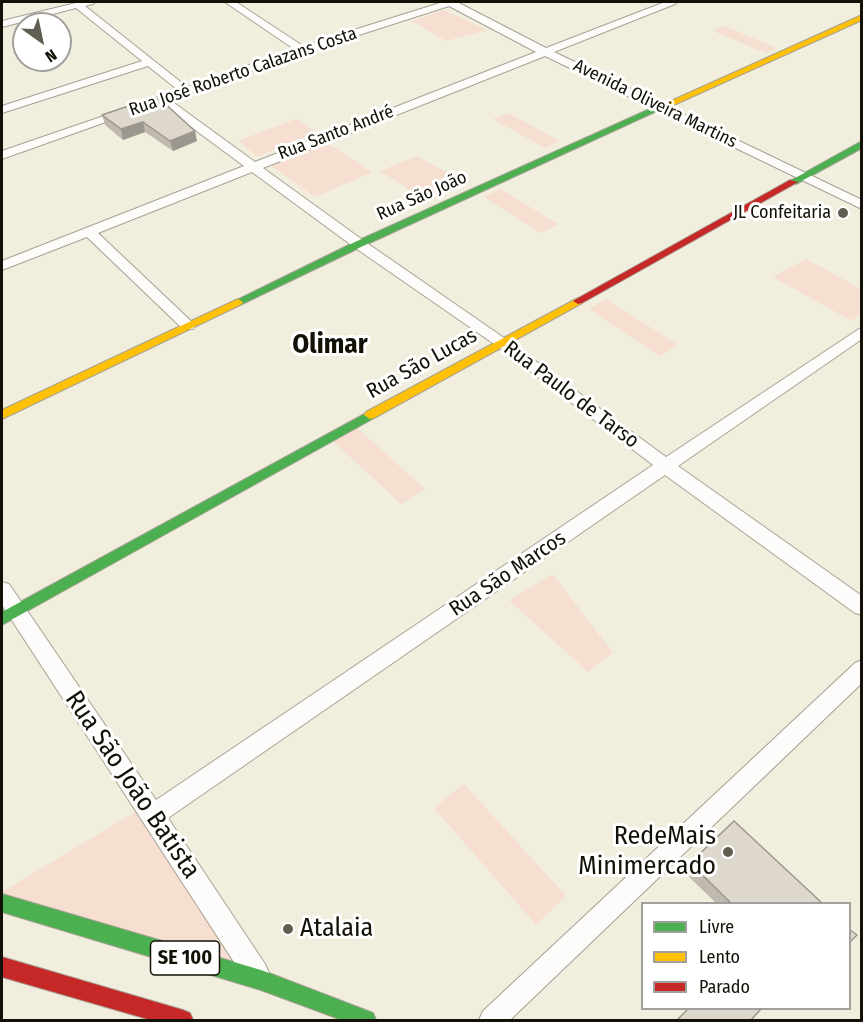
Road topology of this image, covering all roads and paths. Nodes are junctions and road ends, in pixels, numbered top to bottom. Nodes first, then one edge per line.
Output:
1 (92, 2) edge
2 (230, 2) edge
3 (450, 2) edge
4 (672, 2) edge
5 (78, 5) junction
6 (861, 16) edge
7 (2, 24) edge
8 (302, 50) junction
9 (545, 52) junction
10 (150, 62) junction
11 (186, 91) junction
12 (162, 100) junction
13 (662, 107) junction
14 (2, 110) edge
15 (861, 144) edge
16 (2, 155) edge
17 (252, 165) junction
18 (803, 176) junction
19 (861, 205) edge
20 (88, 231) junction
21 (359, 244) junction
22 (2, 266) edge
23 (188, 326) junction
24 (861, 332) edge
25 (502, 343) junction
26 (2, 415) edge
27 (667, 467) junction
28 (2, 590) edge
29 (861, 607) edge
30 (9, 616) edge
31 (861, 669) edge
32 (153, 815) junction
33 (2, 903) edge
34 (2, 967) edge
35 (261, 980) junction
36 (183, 1020) edge
37 (366, 1020) edge
38 (492, 1020) edge

1 - 5 street
2 - 8 street
3 - 8 street, Rua José Roberto Calazans Costa
3 - 9 street, Avenida Oliveira Martins
4 - 9 street, Rua Santo André
5 - 7 street
5 - 10 street
6 - 13 street, Rua São João
8 - 11 street, Rua José Roberto Calazans Costa
9 - 13 street, Avenida Oliveira Martins
9 - 17 street, Rua Santo André
10 - 11 street
10 - 14 street
11 - 12 street, Rua José Roberto Calazans Costa
12 - 16 street, Rua José Roberto Calazans Costa
12 - 17 street, Rua Paulo de Tarso
13 - 18 street, Avenida Oliveira Martins
13 - 21 street, Rua São João
15 - 18 street, Rua São Lucas
17 - 20 street, Rua Santo André
17 - 21 street, Rua Paulo de Tarso
18 - 19 street, Avenida Oliveira Martins
18 - 25 street, Rua São Lucas
20 - 22 street, Rua Santo André
20 - 23 street
21 - 23 street, Rua São João
21 - 25 street, Rua Paulo de Tarso
23 - 26 street, Rua São João
24 - 27 street, Rua São Marcos
25 - 27 street, Rua Paulo de Tarso
25 - 30 street, Rua São Lucas
27 - 29 street, Rua Paulo de Tarso
27 - 32 street, Rua São Marcos
28 - 30 street, Rua São João Batista
30 - 32 street, Rua São João Batista
31 - 38 street
32 - 35 street, Rua São João Batista
33 - 35 street, SE 100
34 - 36 street
35 - 37 street, SE 100

